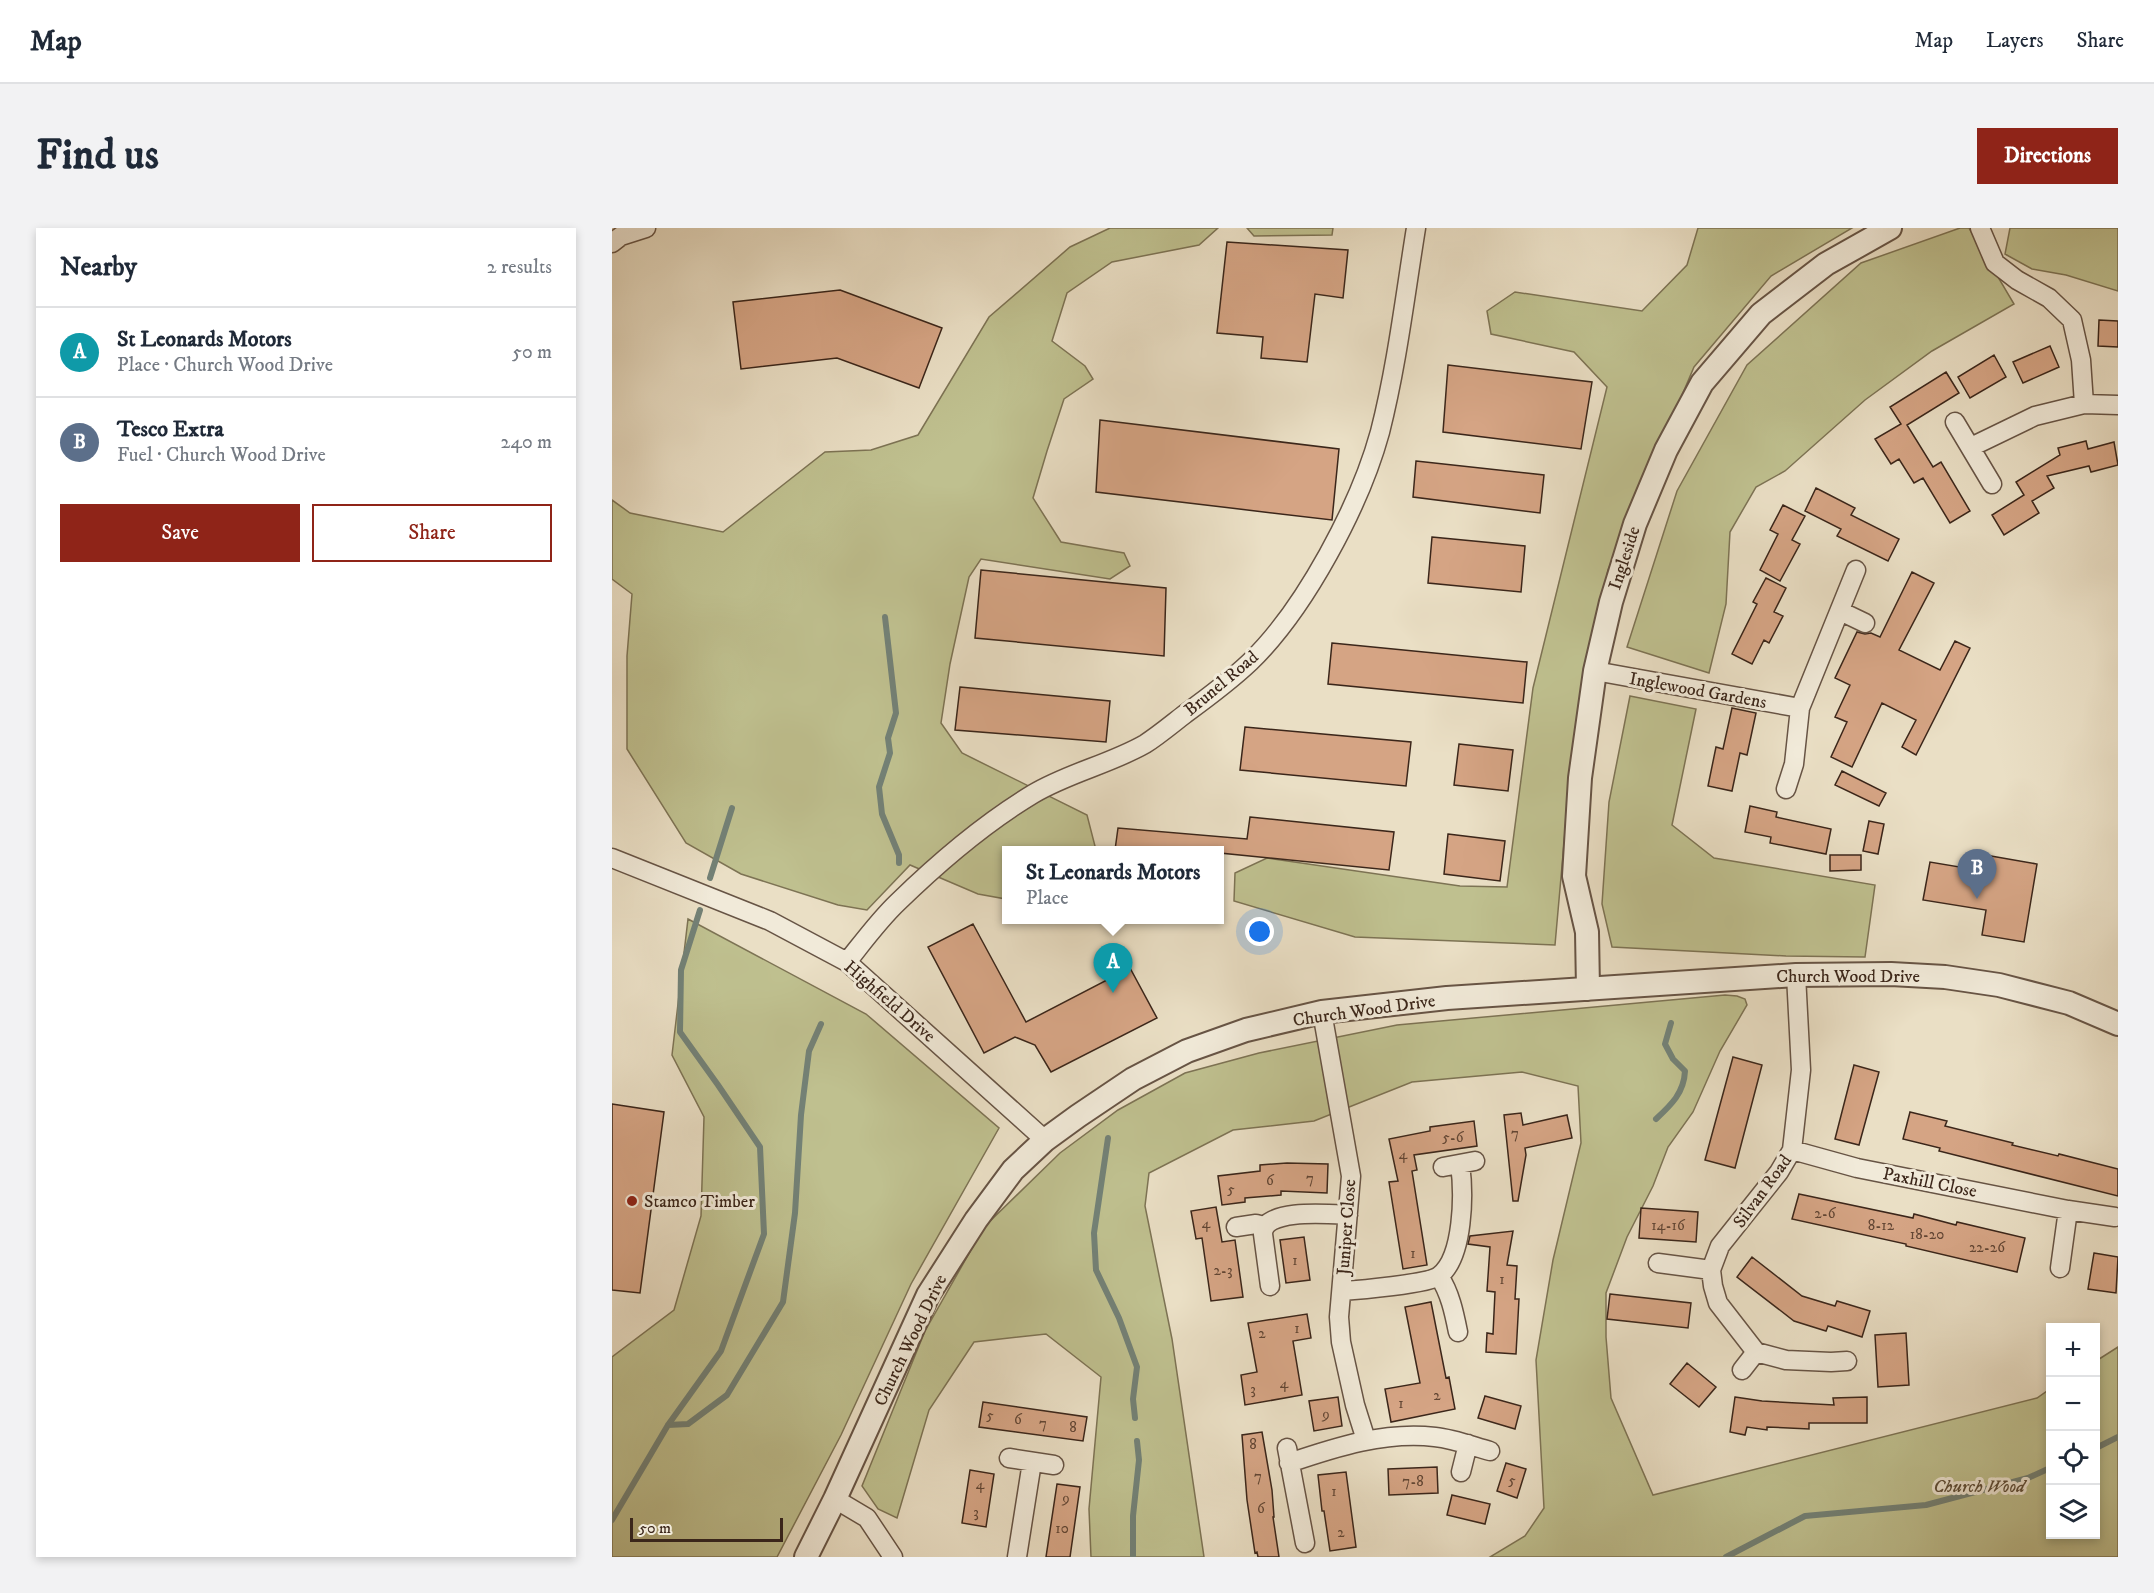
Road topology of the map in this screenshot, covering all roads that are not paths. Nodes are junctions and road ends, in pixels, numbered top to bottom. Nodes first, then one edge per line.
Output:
1 (646, 228) edge
2 (1416, 228) edge
3 (1890, 228) edge
4 (1980, 228) edge
5 (612, 243) edge
6 (2084, 404) junction
7 (2118, 405) edge
8 (1955, 422) dead end
9 (1971, 447) junction
10 (1992, 484) dead end
11 (1856, 570) dead end
12 (1840, 611) junction
13 (1865, 623) dead end
14 (1595, 671) junction
15 (1800, 708) junction
16 (1786, 789) dead end
17 (612, 858) edge
18 (847, 962) junction
19 (1796, 975) junction
20 (1588, 989) junction
21 (1322, 1012) junction
22 (2118, 1024) edge
23 (1046, 1140) junction
24 (1792, 1150) junction
25 (1459, 1164) dead end
26 (2068, 1210) junction
27 (1348, 1215) junction
28 (2115, 1218) dead end
29 (1264, 1226) junction
30 (1236, 1227) dead end
31 (1658, 1263) dead end
32 (2060, 1268) dead end
33 (1711, 1270) junction
34 (1439, 1276) junction
35 (1270, 1286) dead end
36 (1342, 1291) junction
37 (1458, 1332) dead end
38 (1756, 1352) junction
39 (1846, 1361) dead end
40 (1742, 1370) dead end
41 (1366, 1440) junction
42 (1468, 1444) junction
43 (1490, 1451) dead end
44 (1009, 1458) dead end
45 (1032, 1462) junction
46 (1054, 1465) dead end
47 (1461, 1472) dead end
48 (835, 1499) junction
49 (1305, 1543) dead end
50 (806, 1557) edge
51 (893, 1557) edge
52 (1017, 1557) edge

1 - 5 street
2 - 18 street, Brunel Road
3 - 14 street, Ingleside
4 - 6 street
6 - 7 street
6 - 9 street
8 - 9 street
9 - 10 street
11 - 12 street
12 - 13 street
12 - 15 street
14 - 15 street, Inglewood Gardens
14 - 20 street, Ingleside
15 - 16 street
17 - 18 street, Highfield Drive
18 - 23 street, Highfield Drive
19 - 20 street, Church Wood Drive
19 - 22 street, Church Wood Drive
19 - 24 street, Silvan Road
20 - 21 street, Church Wood Drive
21 - 23 street, Church Wood Drive
21 - 27 street, Juniper Close
23 - 48 street, Church Wood Drive
24 - 26 street, Paxhill Close
24 - 33 street, Silvan Road
25 - 34 street
26 - 28 street, Paxhill Close
26 - 32 street
27 - 29 street
27 - 36 street, Juniper Close
29 - 30 street
29 - 35 street
31 - 33 street
33 - 38 street
34 - 36 street
34 - 37 street
36 - 41 street, Juniper Close
38 - 39 street
38 - 40 street
41 - 42 street
41 - 49 street
42 - 43 street
42 - 47 street
44 - 45 street
45 - 46 street
45 - 52 street
48 - 50 street, Church Wood Drive
48 - 51 street

